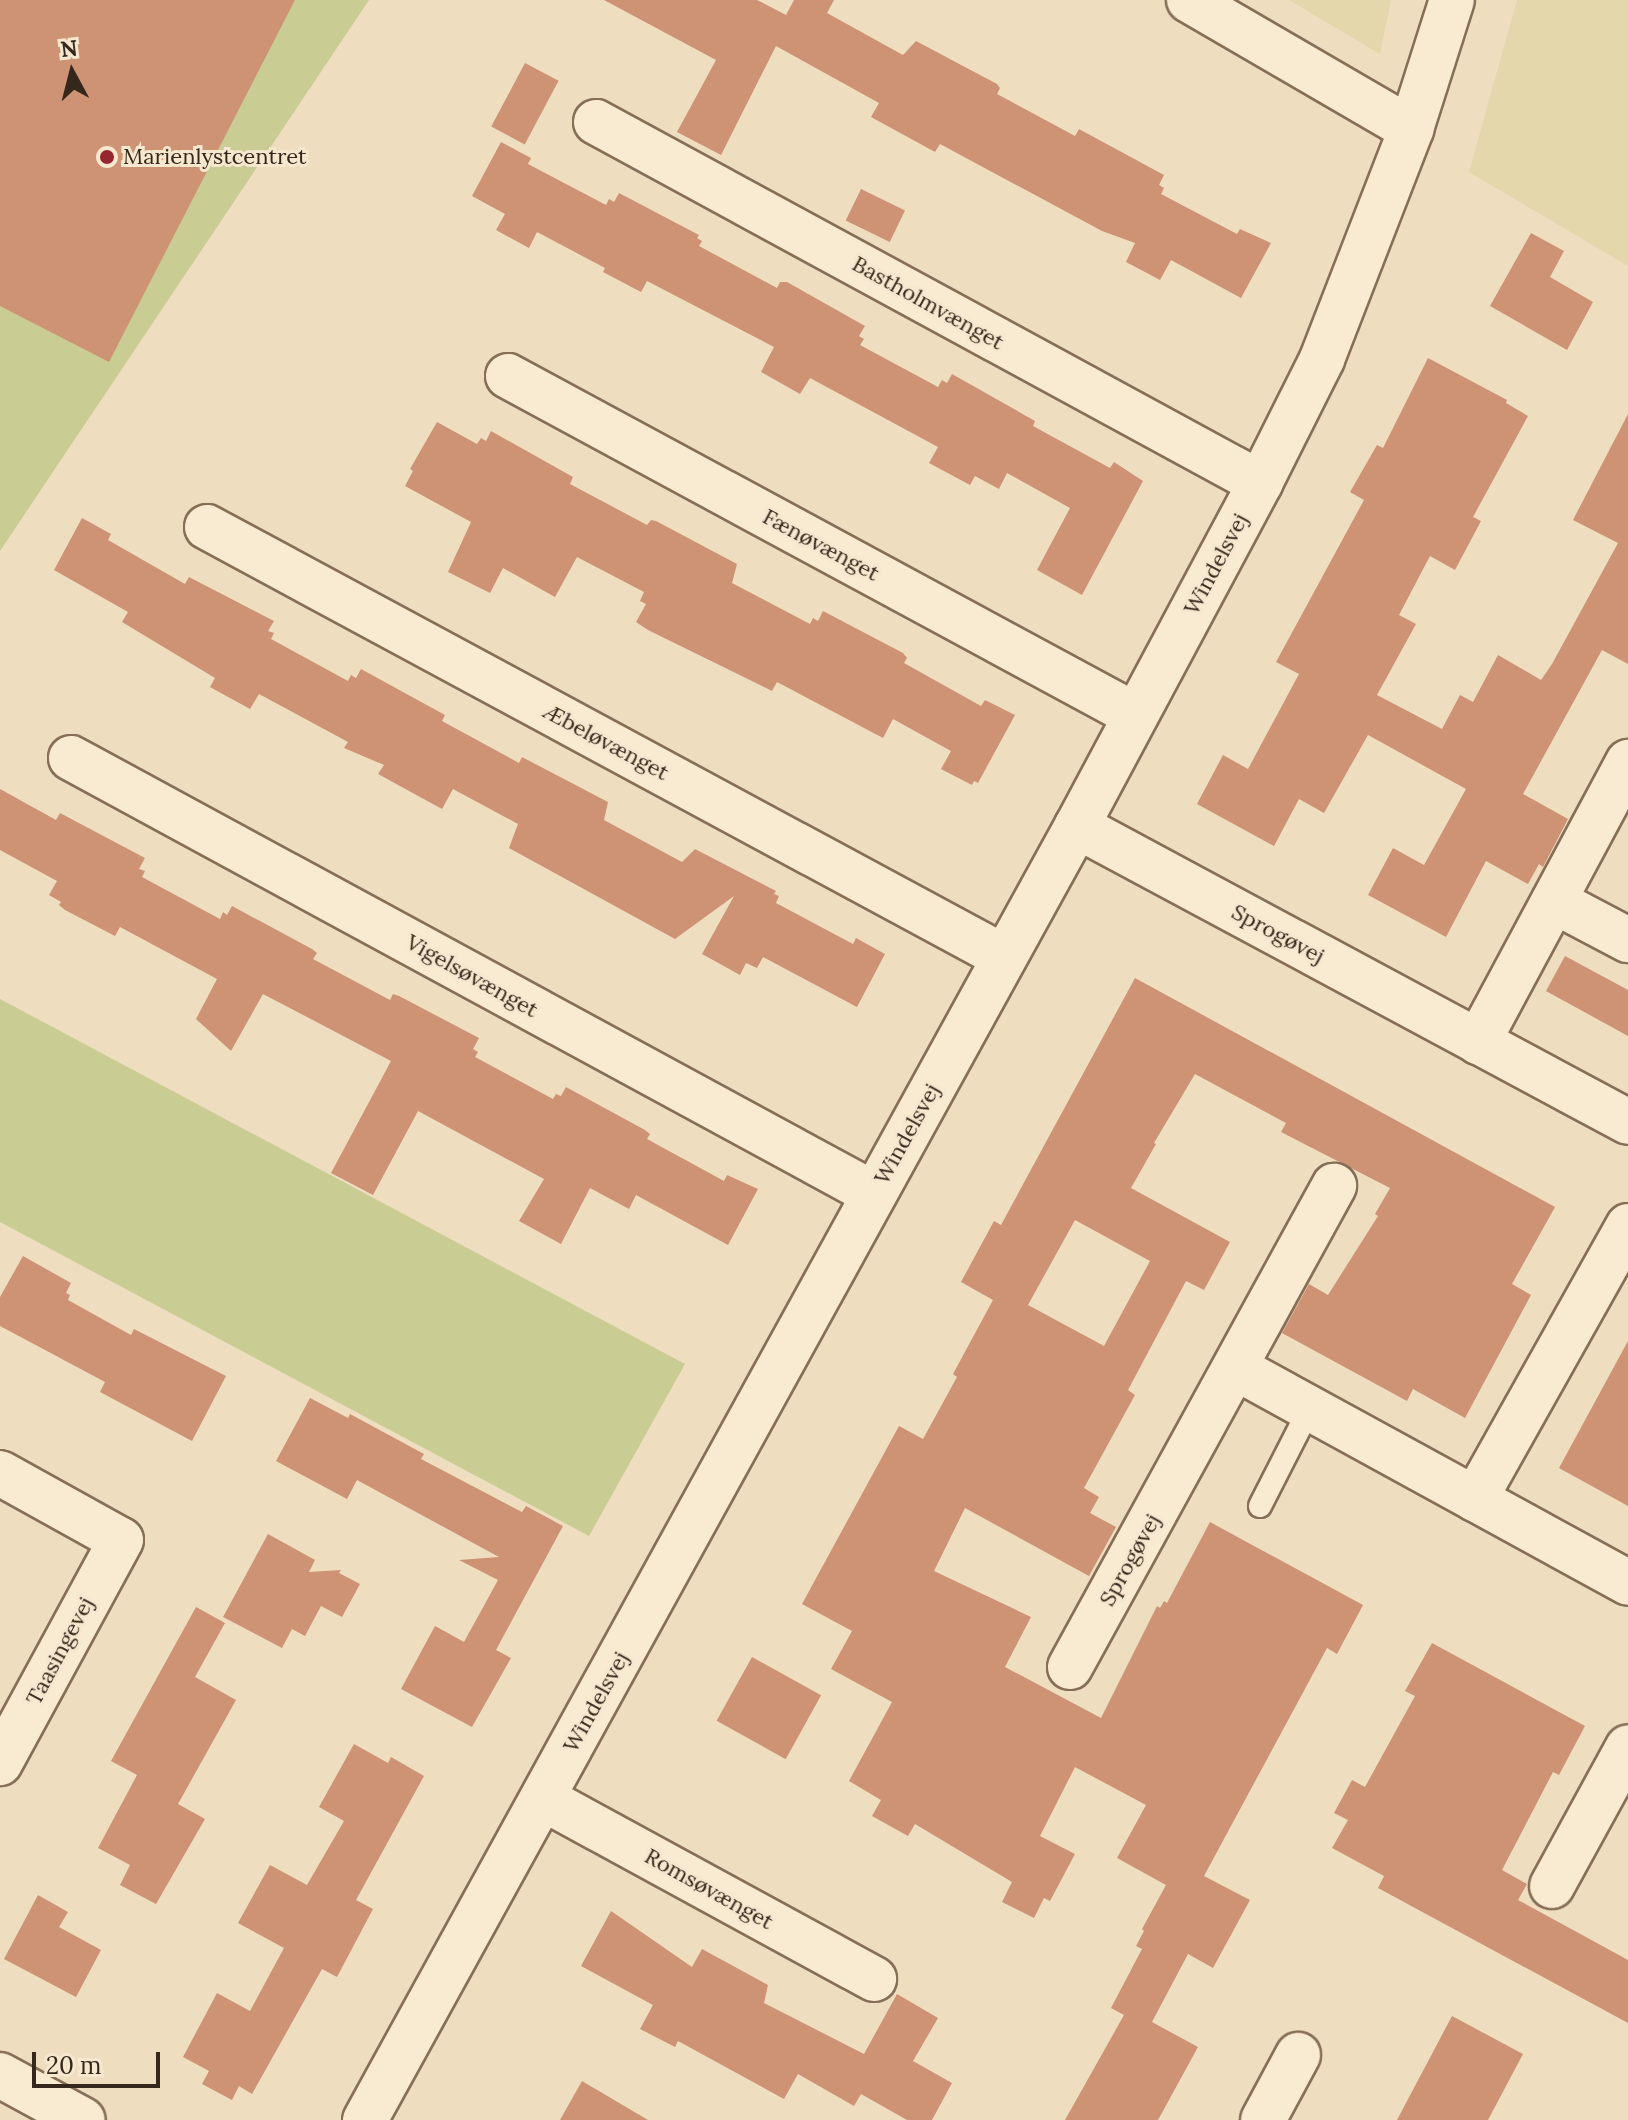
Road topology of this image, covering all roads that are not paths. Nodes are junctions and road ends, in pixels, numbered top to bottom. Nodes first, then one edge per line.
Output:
1 (1189, 0) edge
2 (1452, 0) edge
3 (596, 122) dead end
4 (1411, 129) junction
5 (508, 376) dead end
6 (1260, 483) junction
7 (207, 527) dead end
8 (1135, 715) junction
9 (71, 758) dead end
10 (1628, 762) edge
11 (1077, 826) junction
12 (1554, 901) junction
13 (1628, 940) edge
14 (1004, 957) junction
15 (1478, 1042) junction
16 (1628, 1122) edge
17 (1334, 1186) dead end
18 (874, 1194) junction
19 (1628, 1226) edge
20 (1236, 1368) junction
21 (1309, 1410) junction
22 (0, 1473) edge
23 (1475, 1499) junction
24 (1260, 1506) dead end
25 (1628, 1583) edge
26 (1070, 1667) dead end
27 (1628, 1747) edge
28 (1, 1757) edge
29 (544, 1799) junction
30 (1552, 1886) dead end
31 (874, 1979) dead end
32 (1298, 2055) dead end
33 (0, 2075) edge
34 (83, 2120) edge
35 (365, 2120) edge
36 (1263, 2120) edge

1 - 4 street
2 - 4 street, Windelsvej
3 - 6 street, Bastholmvænget
4 - 6 street, Windelsvej
5 - 8 street, Fænøvænget
6 - 8 street, Windelsvej
7 - 14 street, Æbeløvænget
8 - 11 street, Windelsvej
9 - 18 street, Vigelsøvænget
10 - 12 street
11 - 14 street, Windelsvej
11 - 15 street, Sprogøvej
12 - 13 street
12 - 15 street
14 - 18 street, Windelsvej
15 - 16 street, Sprogøvej
17 - 20 street, Sprogøvej
18 - 29 street, Windelsvej
19 - 23 street
20 - 21 street
20 - 26 street, Sprogøvej
21 - 23 street
21 - 24 lane
22 - 28 street, Taasingevej
23 - 25 street
27 - 30 street
29 - 31 street, Romsøvænget
29 - 35 street, Windelsvej
32 - 36 street
33 - 34 street

